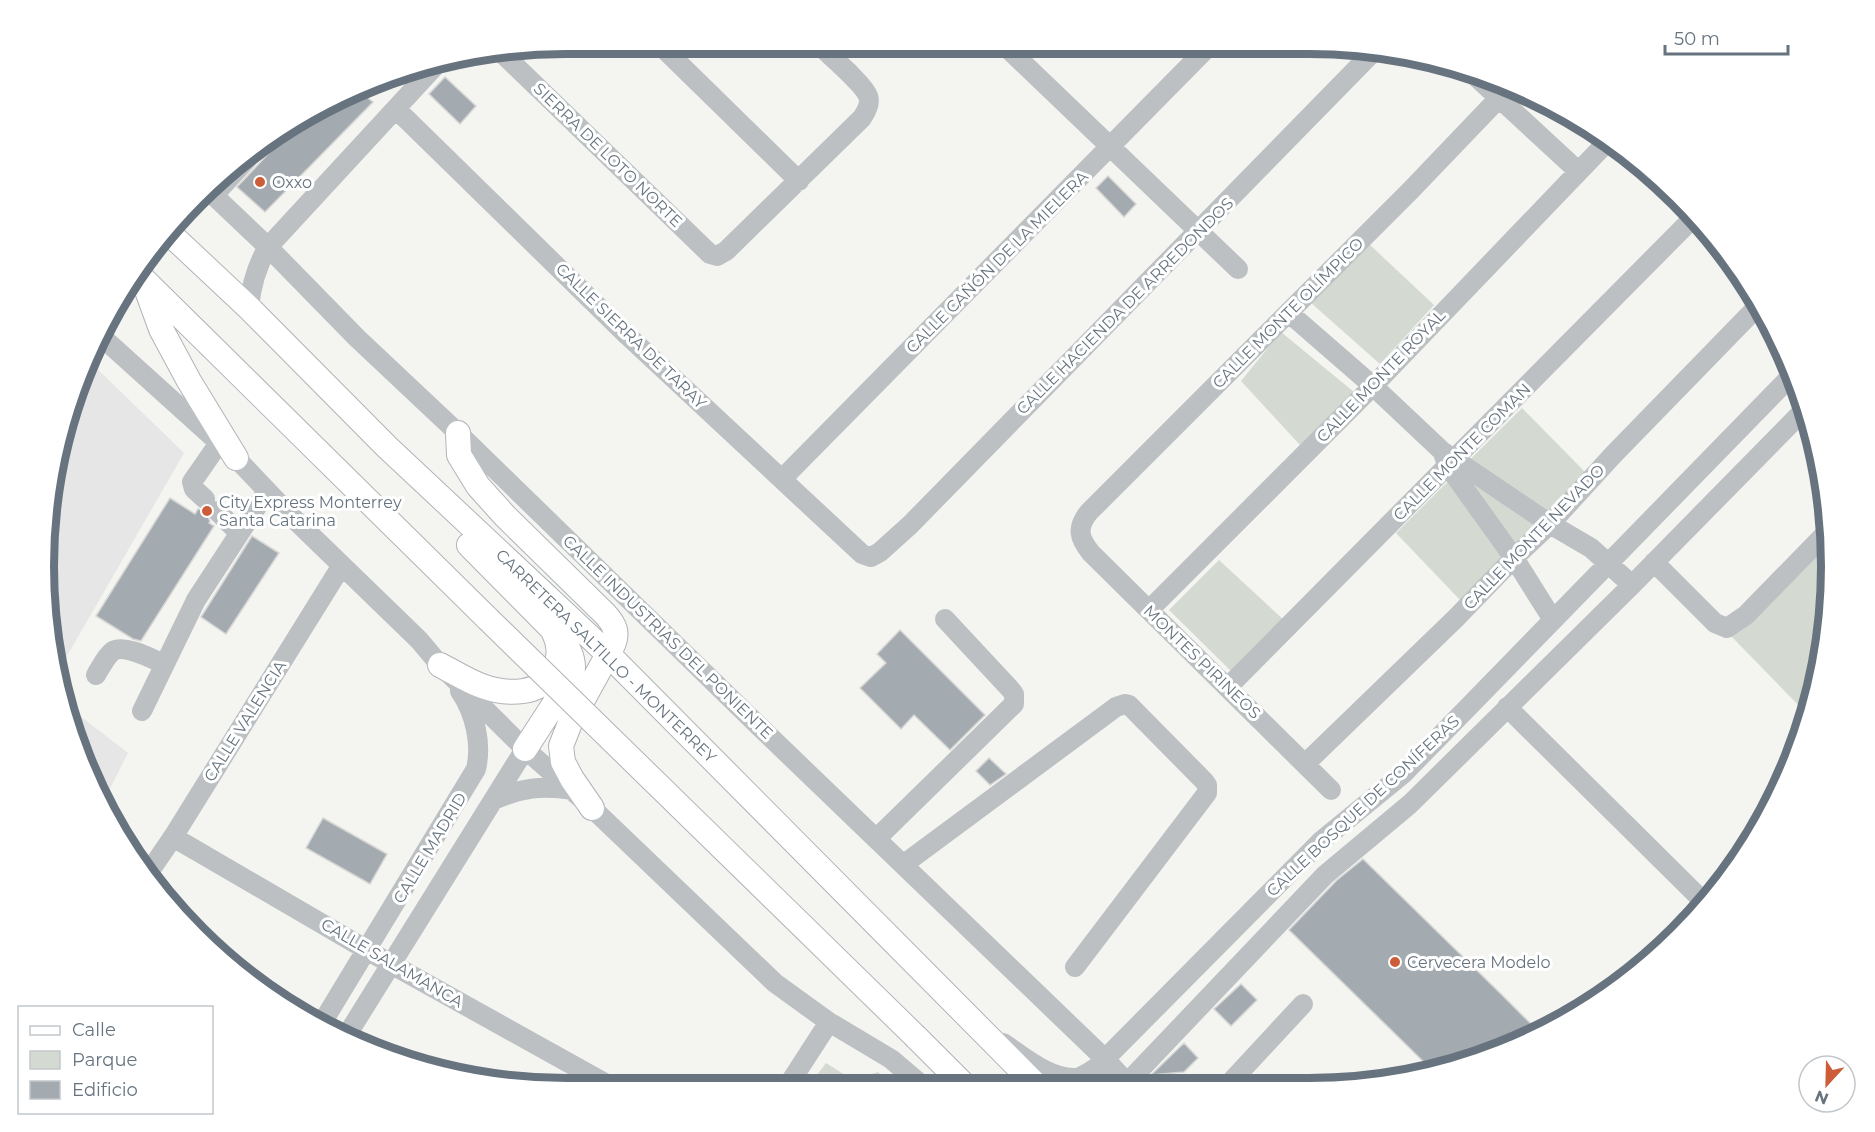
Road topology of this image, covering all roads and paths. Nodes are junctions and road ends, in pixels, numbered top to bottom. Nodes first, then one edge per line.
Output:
1 (668, 54) edge
2 (828, 54) edge
3 (1013, 54) edge
4 (1201, 54) edge
5 (506, 57) edge
6 (1368, 57) edge
7 (428, 72) edge
8 (1487, 86) edge
9 (1500, 97) junction
10 (396, 109) junction
11 (1111, 147) junction
12 (1602, 147) edge
13 (1578, 171) junction
14 (799, 181) junction
15 (213, 195) edge
16 (1689, 222) edge
17 (1199, 231) junction
18 (174, 237) edge
19 (268, 247) junction
20 (1238, 269) dead end
21 (143, 278) edge
22 (142, 280) edge
23 (249, 308) junction
24 (1753, 311) edge
25 (1289, 313) junction
26 (106, 341) edge
27 (1786, 381) edge
28 (1373, 386) junction
29 (1799, 416) edge
30 (458, 433) junction
31 (387, 447) junction
32 (227, 451) junction
33 (1448, 459) junction
34 (782, 479) junction
35 (267, 491) junction
36 (1550, 524) junction
37 (1079, 530) joint
38 (239, 533) junction
39 (1820, 539) edge
40 (871, 557) joint
41 (1514, 558) junction
42 (1654, 562) junction
43 (1608, 563) junction
44 (342, 565) junction
45 (1632, 585) junction
46 (1149, 610) junction
47 (945, 619) dead end
48 (1553, 620) junction
49 (553, 631) junction
50 (608, 654) junction
51 (164, 664) junction
52 (441, 665) junction
53 (96, 675) dead end
54 (1228, 687) junction
55 (1507, 707) junction
56 (142, 711) dead end
57 (525, 749) junction
58 (1305, 764) junction
59 (1330, 790) dead end
60 (573, 791) junction
61 (494, 800) junction
62 (592, 808) junction
63 (173, 837) junction
64 (877, 838) junction
65 (904, 864) junction
66 (152, 867) edge
67 (1699, 897) edge
68 (367, 950) junction
69 (391, 964) junction
70 (1075, 967) dead end
71 (1303, 1004) dead end
72 (326, 1017) edge
73 (829, 1022) junction
74 (350, 1029) edge
75 (982, 1033) junction
76 (1105, 1059) junction
77 (596, 1078) edge
78 (792, 1078) edge
79 (913, 1078) edge
80 (957, 1078) edge
81 (1029, 1078) edge
82 (1121, 1078) edge
83 (1136, 1078) edge
84 (1234, 1078) edge

1 - 14 street
2 - 14 street
3 - 11 street
4 - 11 street, CALLE CAÑÓN DE LA MIELERA
5 - 14 street, SIERRA DE LOTO NORTE
6 - 17 street, CALLE HACIENDA DE ARREDONDOS
7 - 10 street
8 - 9 street
9 - 13 street
9 - 25 street, CALLE MONTE OLÍMPICO
10 - 19 street
10 - 34 street, CALLE SIERRA DE TARAY
11 - 17 street
11 - 34 street, CALLE CAÑÓN DE LA MIELERA
12 - 13 street, CALLE MONTE ROYAL
13 - 28 street, CALLE MONTE ROYAL
15 - 19 street, CALLE INDUSTRIAS DEL PONIENTE
16 - 33 street, CALLE MONTE COMAN
17 - 20 street
17 - 40 street, CALLE HACIENDA DE ARREDONDOS
18 - 23 main road, CARRETERA SALTILLO - MONTERREY
19 - 23 street
19 - 30 street, CALLE INDUSTRIAS DEL PONIENTE
21 - 80 main road, bridge
22 - 32 main road
23 - 31 main road, CARRETERA SALTILLO - MONTERREY
24 - 36 street, CALLE MONTE NEVADO
25 - 28 street
25 - 37 street, CALLE MONTE OLÍMPICO
26 - 32 street
27 - 43 street, CALLE BOSQUE DE CONÍFERAS
28 - 33 street
28 - 46 street, CALLE MONTE ROYAL
29 - 42 street, CALLE BOSQUE DE CONÍFERAS
30 - 50 main road
30 - 64 street, CALLE INDUSTRIAS DEL PONIENTE
31 - 49 main road
31 - 50 main road, CARRETERA SALTILLO - MONTERREY
32 - 35 street
32 - 38 street
33 - 36 street
33 - 41 street
33 - 54 street, CALLE MONTE COMAN
34 - 40 street, CALLE SIERRA DE TARAY
35 - 38 street
35 - 44 street
36 - 41 street, CALLE MONTE NEVADO
36 - 43 street
37 - 46 street, MONTES PIRINEOS
38 - 51 street
39 - 42 street
41 - 48 street
41 - 58 street, CALLE MONTE NEVADO
42 - 45 street, CALLE BOSQUE DE CONÍFERAS
43 - 45 street
43 - 48 street, CALLE BOSQUE DE CONÍFERAS
44 - 52 street
44 - 63 street, CALLE VALENCIA
45 - 55 street, CALLE BOSQUE DE CONÍFERAS
46 - 54 street, MONTES PIRINEOS
47 - 64 street
48 - 76 street, CALLE BOSQUE DE CONÍFERAS
49 - 52 main road
49 - 57 main road
50 - 62 main road
50 - 75 main road, CARRETERA SALTILLO - MONTERREY
51 - 53 street
51 - 56 street
52 - 57 street
52 - 68 street, CALLE MADRID
54 - 58 street, MONTES PIRINEOS
55 - 67 street
55 - 83 street, CALLE BOSQUE DE CONÍFERAS
57 - 60 street
57 - 61 street, CALLE MADRID
58 - 59 street, MONTES PIRINEOS
60 - 61 street
60 - 62 street
61 - 69 street, CALLE MADRID
62 - 73 street
63 - 66 street, CALLE VALENCIA
63 - 68 street, CALLE SALAMANCA
64 - 65 street, CALLE INDUSTRIAS DEL PONIENTE
65 - 70 street
65 - 76 street, CALLE INDUSTRIAS DEL PONIENTE
68 - 69 street, CALLE SALAMANCA
68 - 72 street, CALLE MADRID
69 - 74 street, CALLE MADRID
69 - 77 street, CALLE SALAMANCA
71 - 84 street
73 - 78 street
73 - 79 street
75 - 76 street, CALLE BOSQUE DE CONÍFERAS
75 - 81 main road, CARRETERA SALTILLO - MONTERREY
76 - 82 street, CALLE INDUSTRIAS DEL PONIENTE

